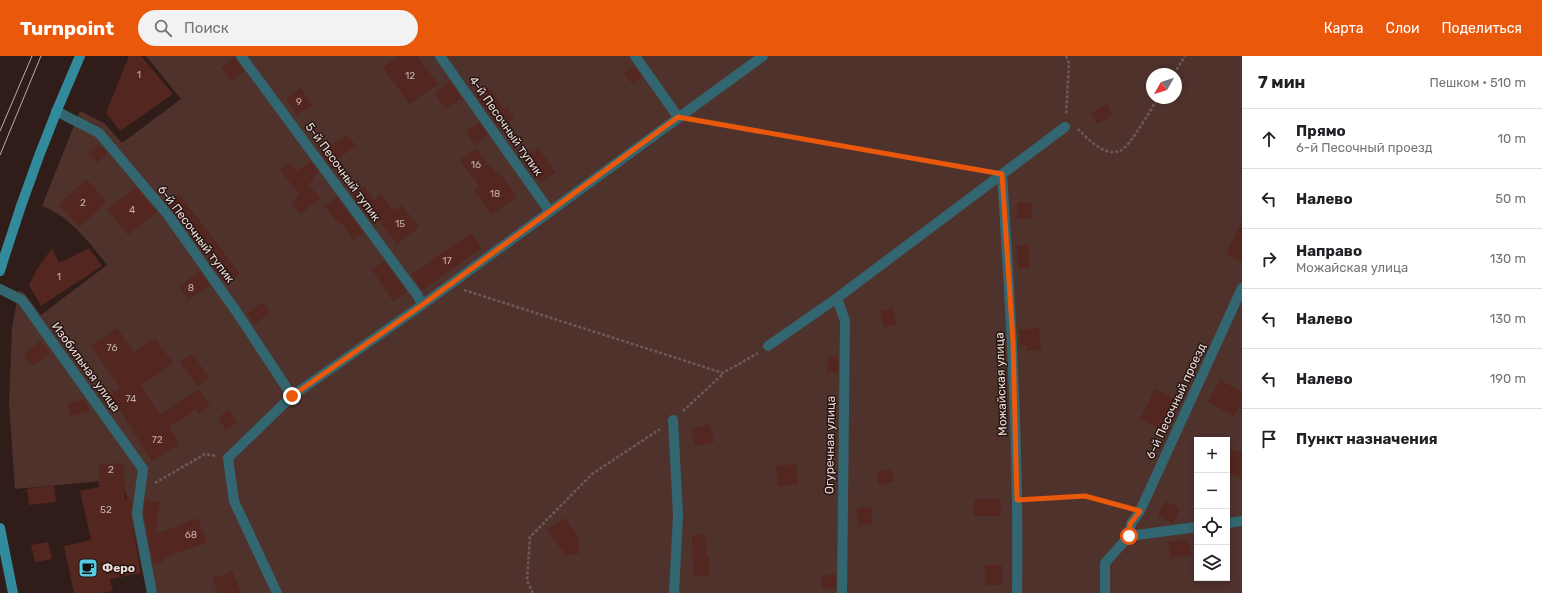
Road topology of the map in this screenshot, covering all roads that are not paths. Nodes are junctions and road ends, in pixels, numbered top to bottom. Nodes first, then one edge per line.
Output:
1 (80, 56) edge
2 (241, 56) edge
3 (440, 56) edge
4 (635, 56) edge
5 (763, 56) edge
6 (56, 111) junction
7 (678, 117) junction
8 (1066, 127) road end
9 (1002, 174) junction
10 (550, 212) junction
11 (0, 271) edge
12 (1242, 288) edge
13 (0, 289) edge
14 (837, 298) junction
15 (422, 305) junction
16 (768, 346) road end
17 (292, 396) junction
18 (673, 420) road end
19 (1242, 521) edge
20 (1230, 523) edge
21 (1194, 527) edge
22 (0, 528) edge
23 (1129, 536) junction
24 (13, 593) edge
25 (152, 593) edge
26 (277, 593) edge
27 (674, 593) edge
28 (842, 593) edge
29 (1017, 593) edge
30 (1105, 593) edge

1 - 6 main road
2 - 15 street, 5-й Песочный тупик
3 - 10 street, 4-й Песочный тупик
4 - 7 street
5 - 7 street
6 - 11 main road
6 - 17 street, 6-й Песочный тупик
7 - 10 street
8 - 9 street
9 - 14 street
9 - 29 street, Можайская улица
10 - 15 street
12 - 23 street, 6-й Песочный проезд
13 - 25 street, Изобильная улица
14 - 16 street
14 - 28 street, Огуречная улица
15 - 17 street
17 - 26 street
18 - 27 street
19 - 20 street
21 - 23 street
22 - 24 main road
23 - 30 street

